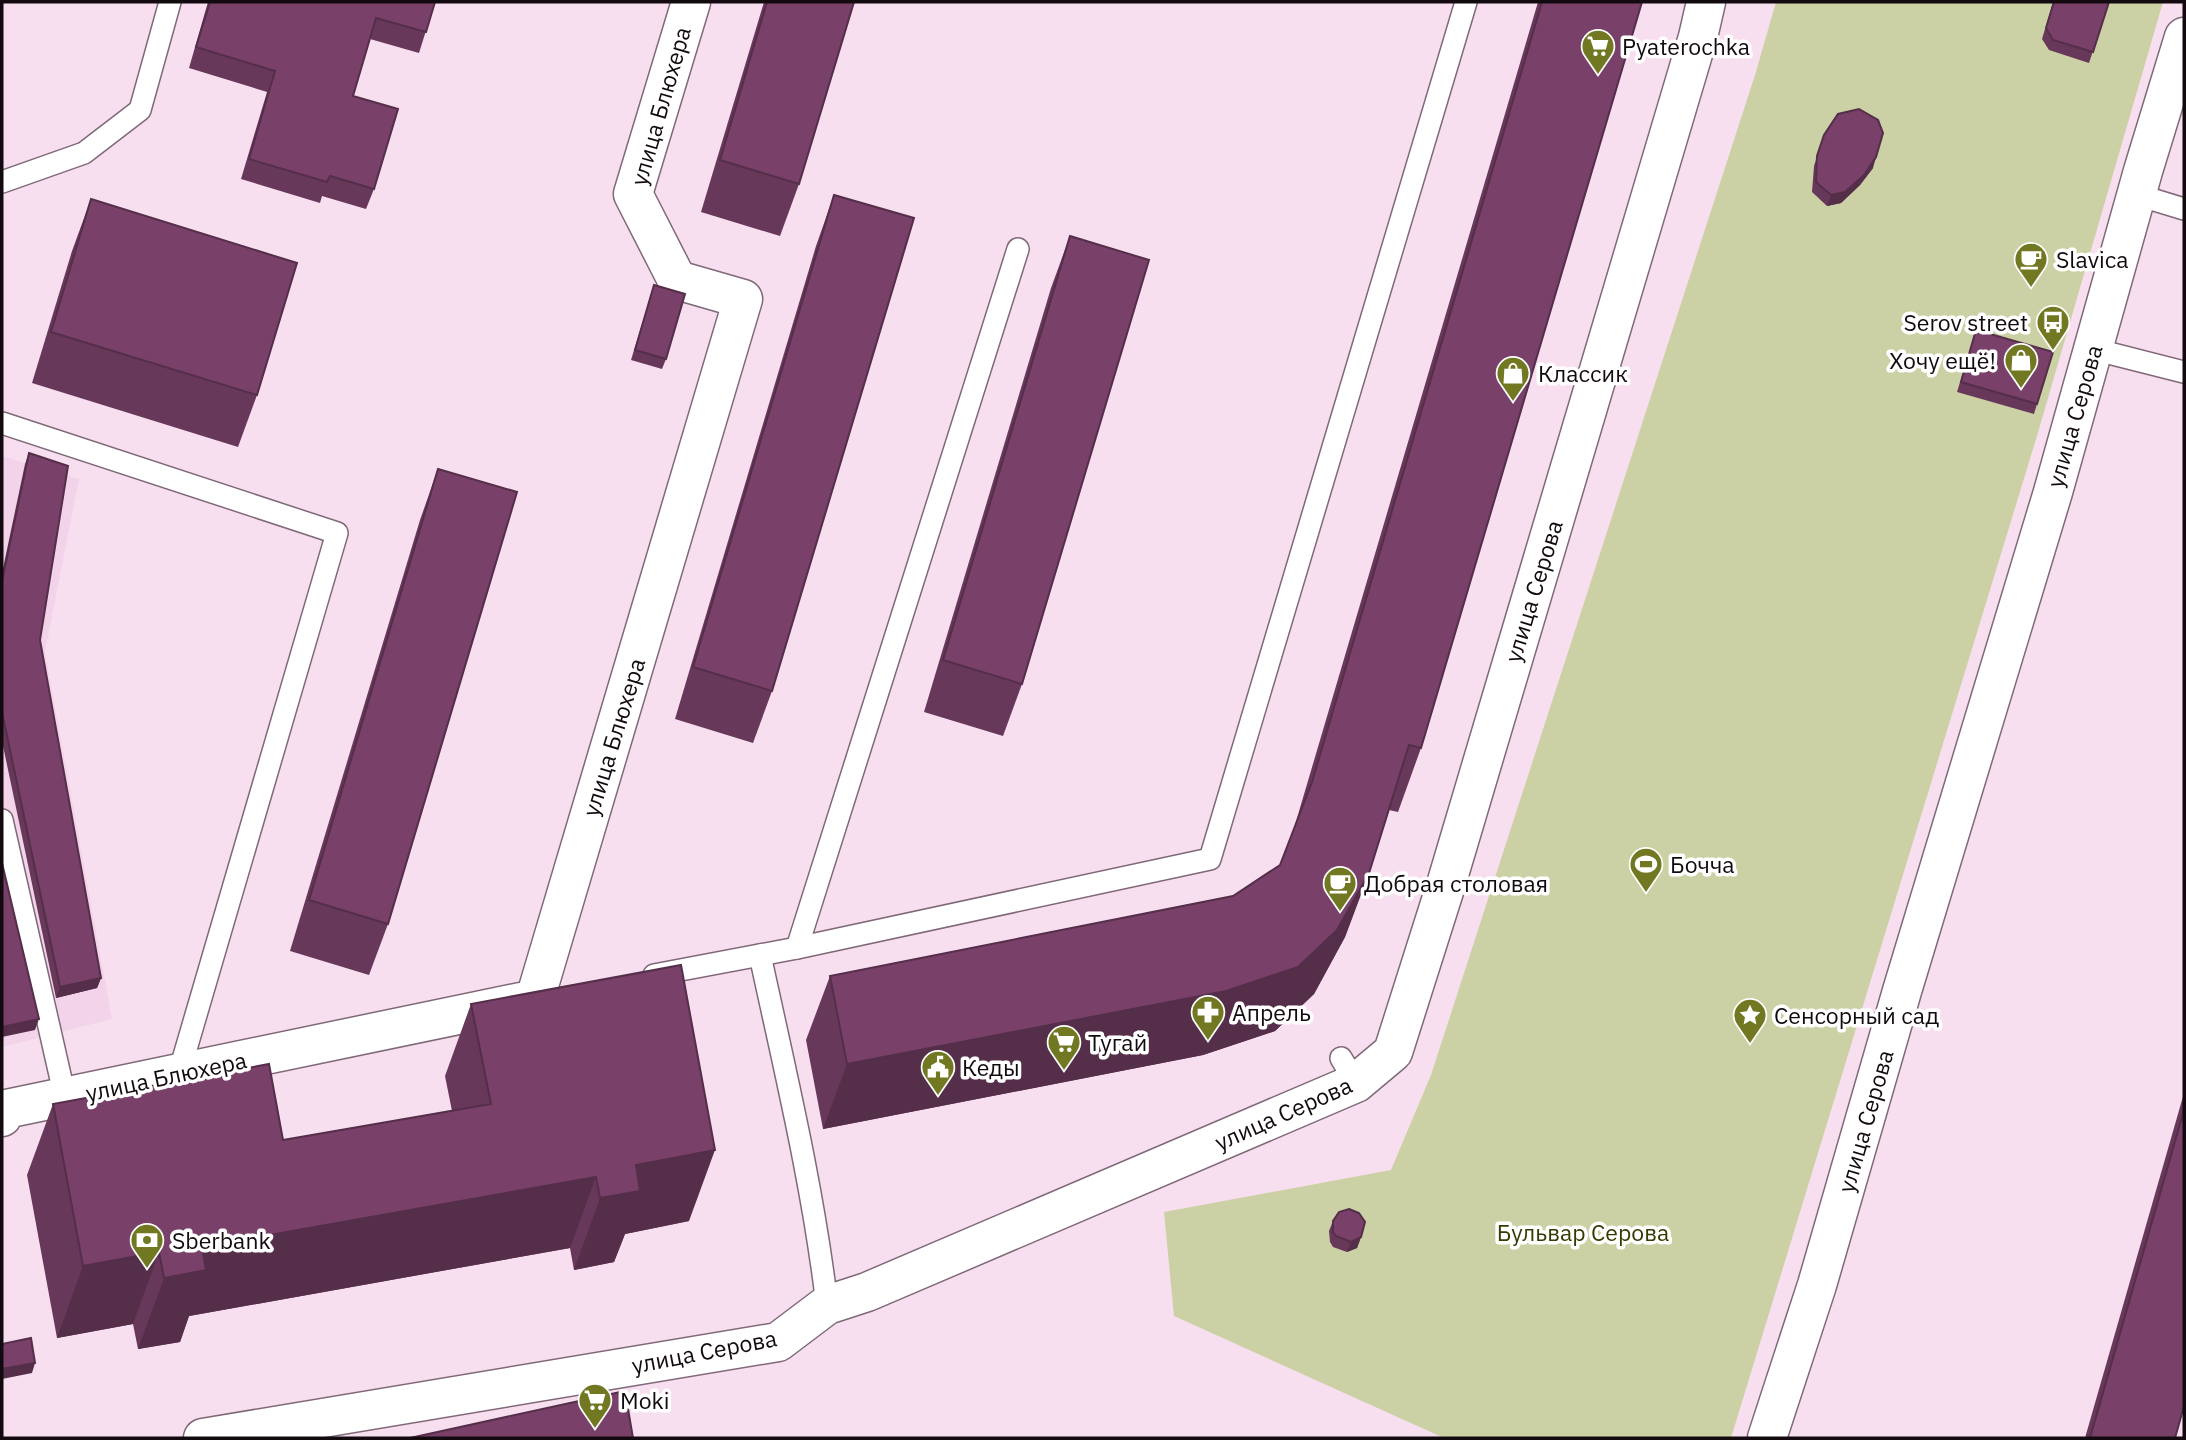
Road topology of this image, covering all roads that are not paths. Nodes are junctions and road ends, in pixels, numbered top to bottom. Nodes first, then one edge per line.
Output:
1 (170, 2) edge
2 (691, 2) edge
3 (1466, 2) edge
4 (1706, 2) edge
5 (2184, 37) edge
6 (2, 182) edge
7 (2138, 195) junction
8 (2184, 209) edge
9 (1018, 249) dead end
10 (2093, 349) junction
11 (2184, 372) edge
12 (2, 423) edge
13 (2, 820) edge
14 (797, 948) junction
15 (760, 955) junction
16 (628, 981) edge
17 (179, 1073) junction
18 (65, 1097) junction
19 (2, 1117) edge
20 (827, 1305) junction
21 (203, 1438) edge
22 (1767, 1438) edge

1 - 6 lane
2 - 17 street, улица Блюхера
3 - 14 lane
4 - 20 street, улица Серова
5 - 7 street, улица Серова
7 - 8 lane
7 - 10 street, улица Серова
9 - 14 lane
10 - 11 lane
10 - 22 street, улица Серова
12 - 17 lane
13 - 18 lane
14 - 15 lane
15 - 16 lane
15 - 20 lane
17 - 18 street, улица Блюхера
18 - 19 street, улица Блюхера
20 - 21 street, улица Серова

